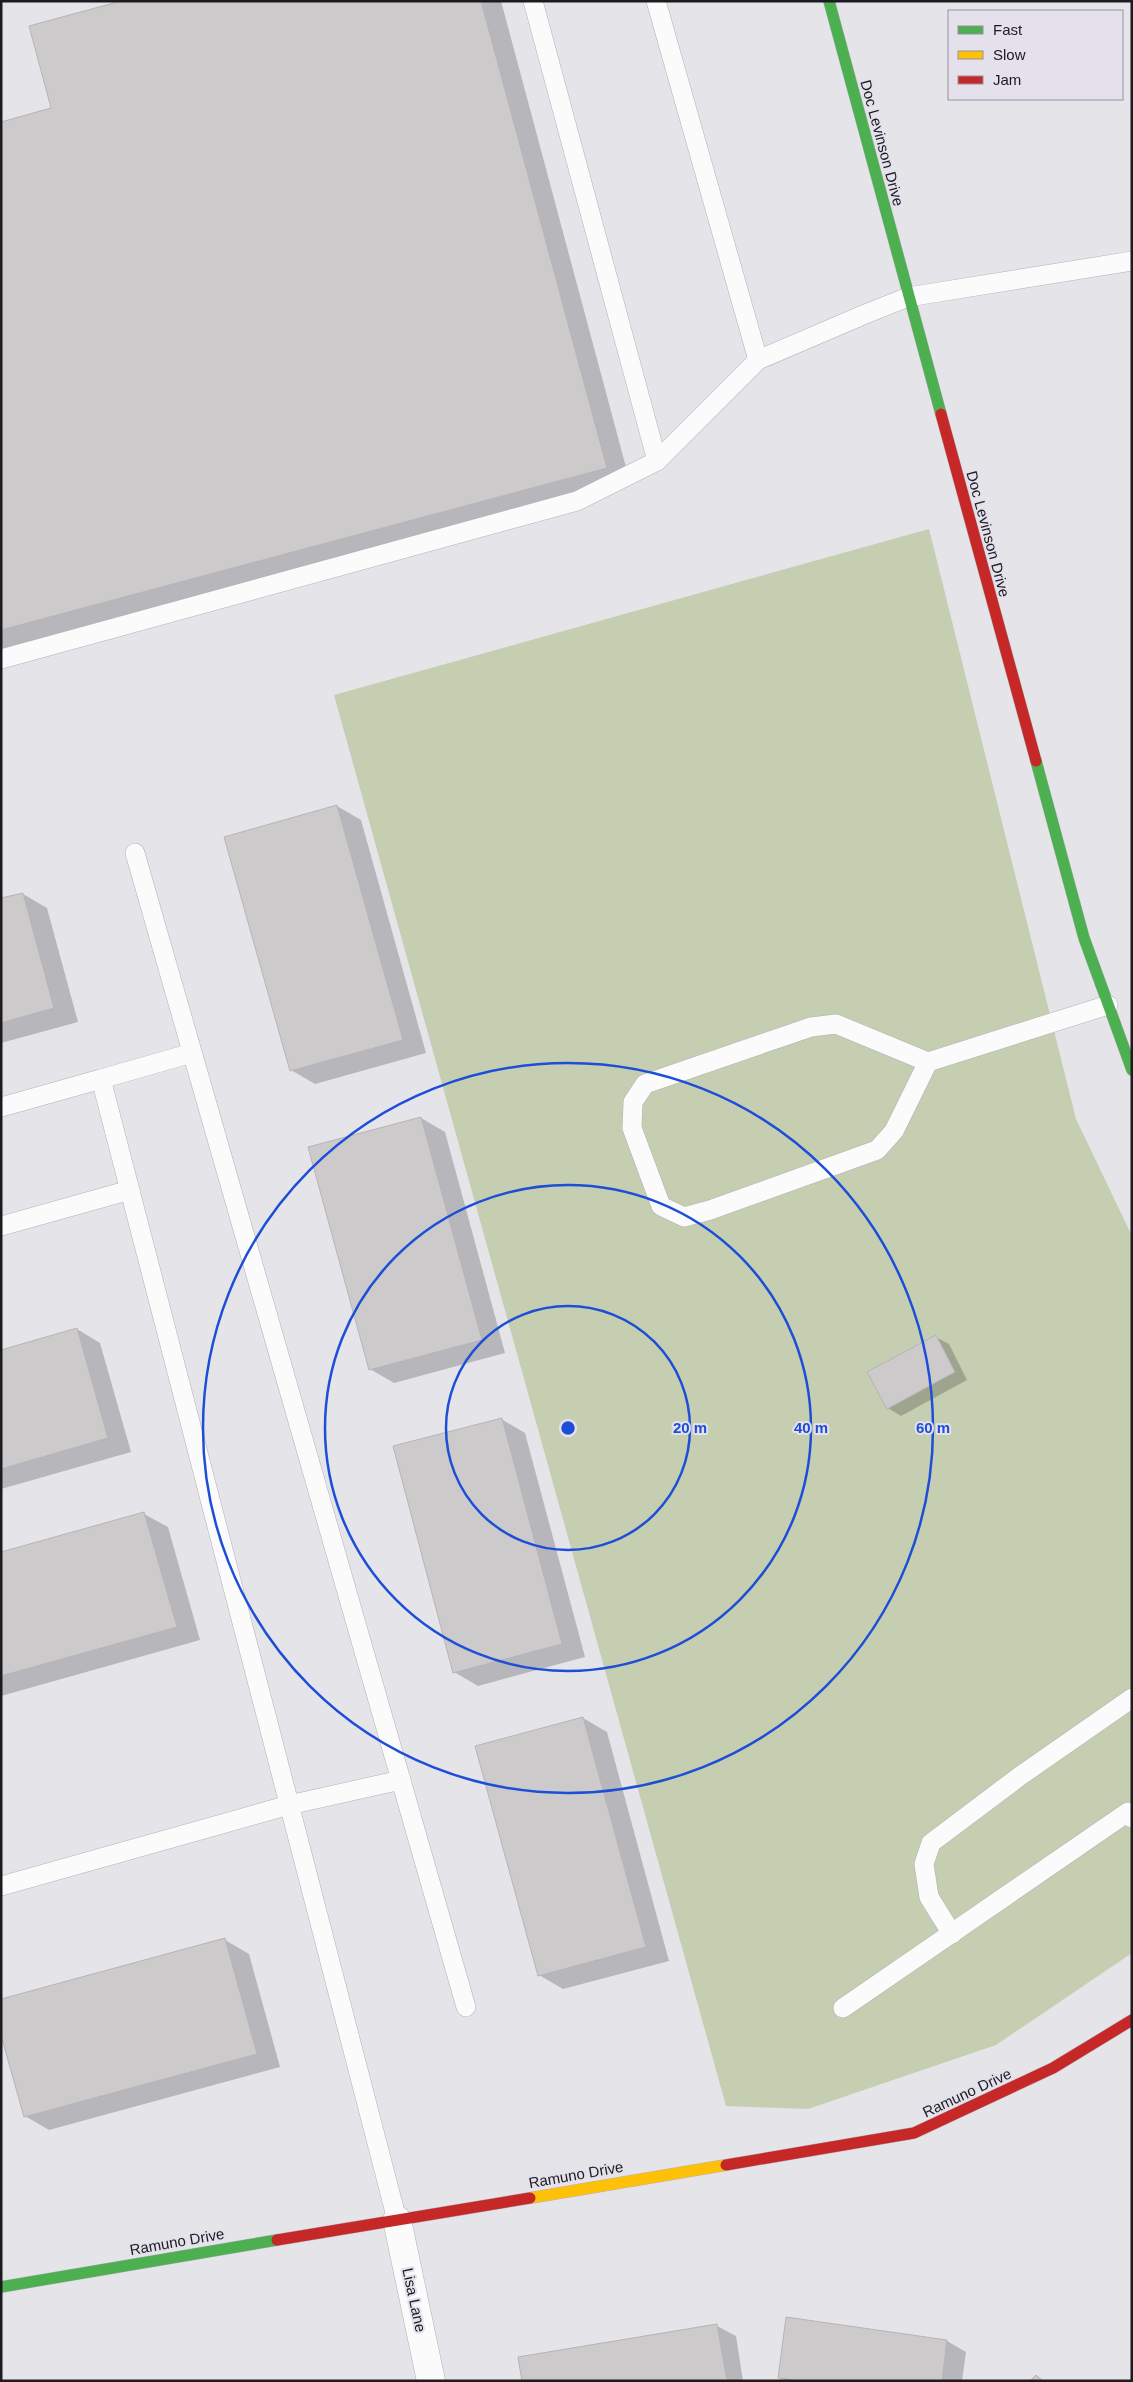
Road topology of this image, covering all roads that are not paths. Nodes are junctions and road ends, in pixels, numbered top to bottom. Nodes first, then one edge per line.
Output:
1 (533, 1) edge
2 (656, 1) edge
3 (829, 1) edge
4 (1132, 261) edge
5 (908, 297) junction
6 (758, 360) junction
7 (657, 461) junction
8 (1, 659) edge
9 (135, 853) dead end
10 (1108, 1005) junction
11 (192, 1053) junction
12 (928, 1062) junction
13 (1132, 1070) edge
14 (102, 1079) junction
15 (1, 1107) edge
16 (130, 1190) junction
17 (1, 1226) edge
18 (1132, 1698) edge
19 (401, 1780) junction
20 (289, 1805) junction
21 (1130, 1813) edge
22 (1, 1886) edge
23 (952, 1934) junction
24 (466, 2007) dead end
25 (843, 2008) dead end
26 (1132, 2020) edge
27 (396, 2220) junction
28 (1, 2287) edge
29 (431, 2381) edge

1 - 7 lane
2 - 6 lane
3 - 5 street, Doc Levinson Drive
4 - 5 lane
5 - 6 lane
5 - 10 street, Doc Levinson Drive
6 - 7 lane
7 - 8 lane
9 - 11 lane
10 - 12 lane
10 - 13 street, Doc Levinson Drive
11 - 14 lane
11 - 19 lane
12 - 12 lane
14 - 15 lane
14 - 16 lane
16 - 17 lane
16 - 20 lane
18 - 23 lane
19 - 20 lane
19 - 24 lane
20 - 22 lane
20 - 27 lane
21 - 23 lane
23 - 25 lane
26 - 27 street, Ramuno Drive
27 - 28 street, Ramuno Drive
27 - 29 street, Lisa Lane

